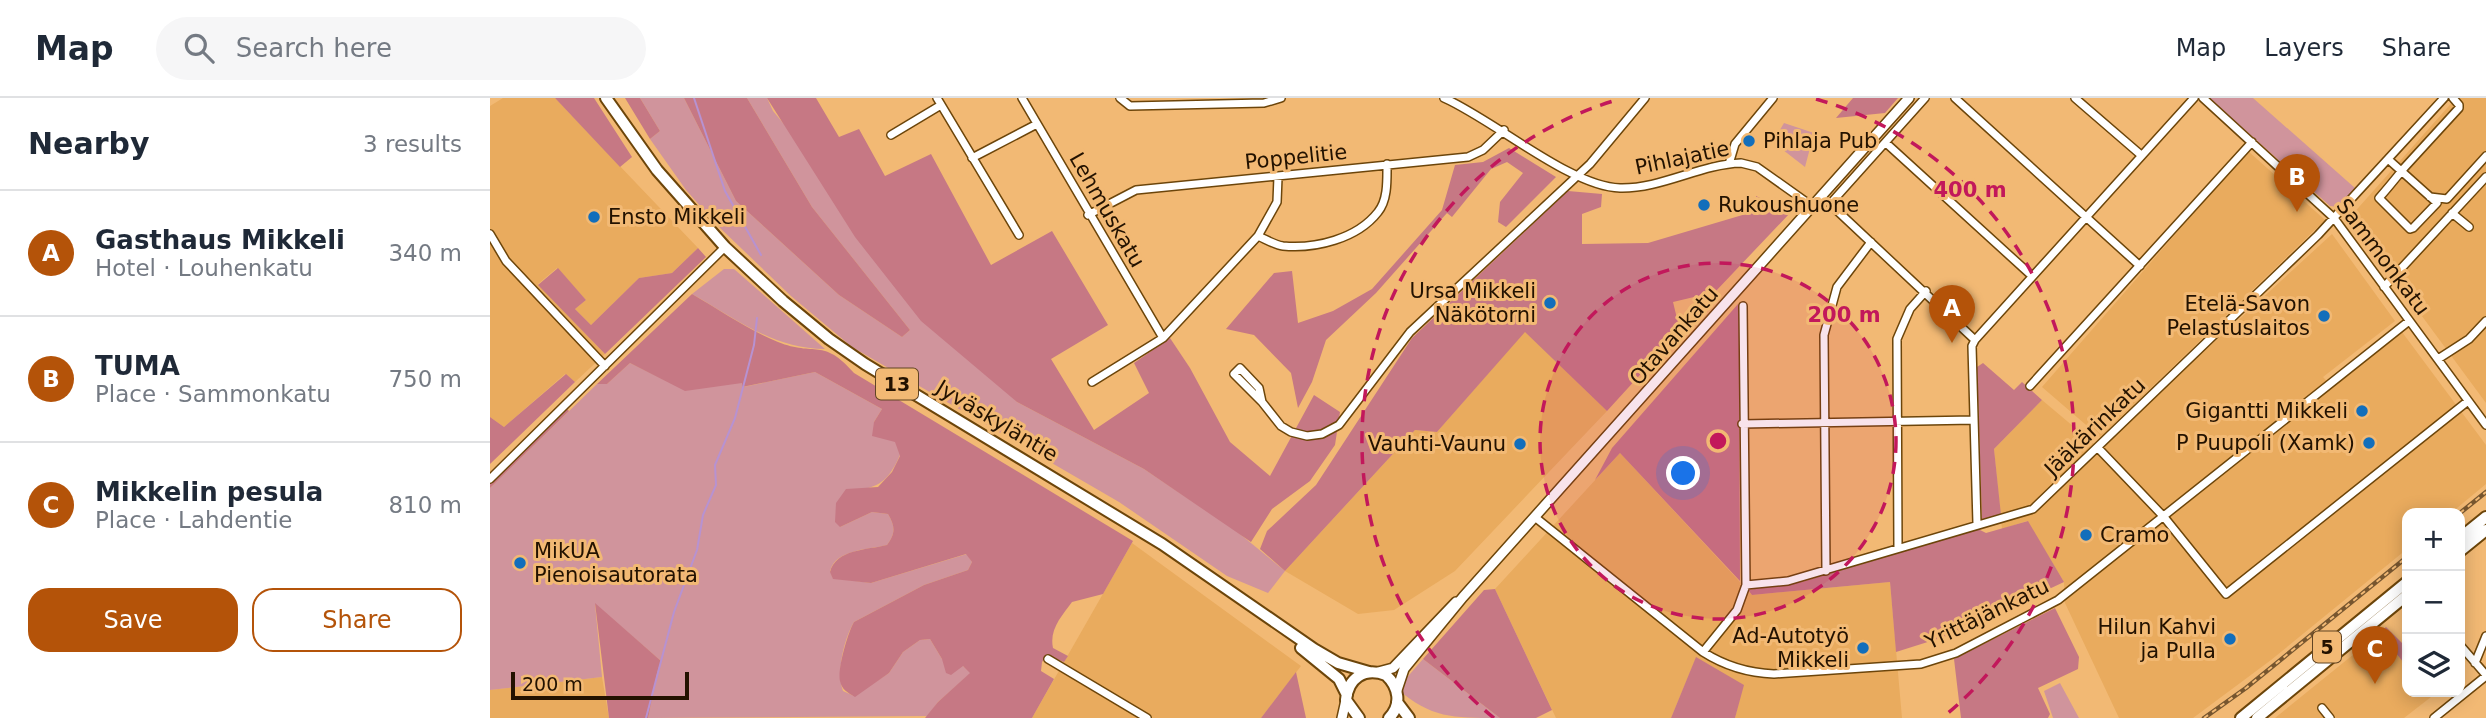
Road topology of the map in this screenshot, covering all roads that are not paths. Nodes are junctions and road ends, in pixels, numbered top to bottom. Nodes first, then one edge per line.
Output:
1 (606, 98) edge
2 (1021, 98) edge
3 (1120, 98) edge
4 (1157, 98) edge
5 (1281, 98) edge
6 (1444, 98) edge
7 (1645, 98) edge
8 (1773, 98) edge
9 (1909, 98) edge
10 (1925, 98) edge
11 (1955, 98) edge
12 (2075, 98) edge
13 (2194, 98) edge
14 (2203, 98) edge
15 (2444, 98) edge
16 (2455, 100) edge
17 (939, 102) edge
18 (1170, 104) junction
19 (1037, 124) junction
20 (1504, 130) junction
21 (891, 135) dead end
22 (2252, 142) junction
23 (1886, 143) junction
24 (2141, 155) junction
25 (2486, 156) edge
26 (972, 159) junction
27 (2389, 160) junction
28 (1387, 164) junction
29 (1729, 164) junction
30 (2401, 172) junction
31 (1575, 176) junction
32 (1278, 177) junction
33 (2486, 177) edge
34 (2429, 197) junction
35 (1812, 206) junction
36 (2452, 213) junction
37 (1088, 215) junction
38 (2086, 216) junction
39 (2334, 218) junction
40 (2469, 227) dead end
41 (490, 234) edge
42 (1019, 235) dead end
43 (1258, 236) junction
44 (1871, 242) junction
45 (725, 247) junction
46 (2140, 266) junction
47 (2032, 276) junction
48 (2384, 287) junction
49 (1926, 291) junction
50 (1743, 306) dead end
51 (2409, 321) junction
52 (2486, 321) edge
53 (1163, 338) junction
54 (1975, 340) junction
55 (2438, 359) junction
56 (605, 366) junction
57 (1093, 382) dead end
58 (2030, 386) dead end
59 (2468, 401) junction
60 (1262, 402) junction
61 (1974, 420) junction
62 (1897, 421) junction
63 (1824, 422) junction
64 (1742, 424) junction
65 (2486, 425) edge
66 (2099, 449) junction
67 (490, 479) edge
68 (2164, 517) junction
69 (2486, 517) edge
70 (1536, 518) junction
71 (1977, 524) junction
72 (2486, 530) edge
73 (2465, 534) edge
74 (2465, 547) edge
75 (1898, 548) junction
76 (1826, 571) junction
77 (1746, 585) junction
78 (2402, 586) edge
79 (1463, 597) junction
80 (2402, 599) edge
81 (1245, 602) junction
82 (2486, 636) edge
83 (2465, 651) edge
84 (1703, 652) junction
85 (1048, 659) dead end
86 (2476, 663) junction
87 (1374, 672) junction
88 (2486, 675) edge
89 (1347, 697) junction
90 (1397, 697) junction
91 (2322, 708) dead end
92 (1147, 718) edge
93 (1342, 718) edge
94 (1359, 718) edge
95 (1389, 718) edge
96 (1409, 718) edge
97 (2241, 718) edge
98 (2257, 718) edge
99 (2330, 718) edge
100 (2434, 718) edge

1 - 45 highway, Jyväskyläntie / 13
2 - 19 street, Lehmuskatu
3 - 18 street
4 - 18 street
5 - 18 street
6 - 20 street, Pihlajatie
7 - 31 street
8 - 29 street
9 - 35 main road, Otavankatu
10 - 23 street
11 - 38 street
12 - 24 street
13 - 24 street
14 - 22 street, Sammonkatu
15 - 27 street, Jääkärinkatu
16 - 30 street
17 - 21 street
17 - 26 street
19 - 26 street
19 - 37 street, Lehmuskatu
20 - 28 street, Poppelitie
20 - 31 street, Pihlajatie
22 - 39 street, Sammonkatu
22 - 46 street
23 - 44 street
23 - 47 street
24 - 38 street
25 - 34 street
26 - 42 street
27 - 30 street
27 - 39 street, Jääkärinkatu
28 - 32 street, Poppelitie
28 - 43 street
29 - 31 street, Pihlajatie
29 - 35 street, Pihlajatie
30 - 34 street
30 - 34 street
31 - 60 street
32 - 37 street, Poppelitie
32 - 43 street
33 - 36 street
35 - 70 main road, Otavankatu
36 - 40 street
36 - 48 street
37 - 53 street, Lehmuskatu
38 - 46 street
38 - 47 street
39 - 48 street, Sammonkatu
39 - 66 street, Jääkärinkatu
41 - 56 street
43 - 53 street
44 - 49 street
44 - 63 street
45 - 56 street
45 - 81 highway, Jyväskyläntie / 13
46 - 58 street
47 - 54 street
48 - 51 street, Sammonkatu
49 - 54 street
49 - 62 street
50 - 64 street
51 - 55 street, Sammonkatu
51 - 68 street, Yrittäjänkatu
52 - 55 street
53 - 57 street
54 - 61 street
55 - 59 street, Sammonkatu
56 - 67 street
59 - 65 street, Sammonkatu
59 - 68 street
60 - 60 street
61 - 62 street
61 - 71 street
62 - 63 street
62 - 75 street
63 - 64 street
63 - 76 street
64 - 77 street
66 - 68 street
66 - 71 street, Jääkärinkatu
68 - 84 street, Yrittäjänkatu
69 - 73 highway
70 - 79 main road, Otavankatu
70 - 84 street, Yrittäjänkatu
71 - 75 street, Jääkärinkatu
72 - 74 highway
75 - 76 street, Jääkärinkatu
76 - 77 street, Jääkärinkatu
77 - 84 street
78 - 97 highway, 5
79 - 87 main road, Otavankatu
79 - 90 main road, Otavankatu
80 - 98 highway, 5
81 - 87 highway, Jyväskyläntie / 13
81 - 89 highway, Jyväskyläntie / 13
82 - 86 street
83 - 86 street
85 - 92 street
86 - 88 street
87 - 89 highway
87 - 90 highway, 13
88 - 100 street
89 - 93 main road
89 - 94 highway, 13
90 - 95 highway
90 - 96 highway, 13
91 - 99 street

